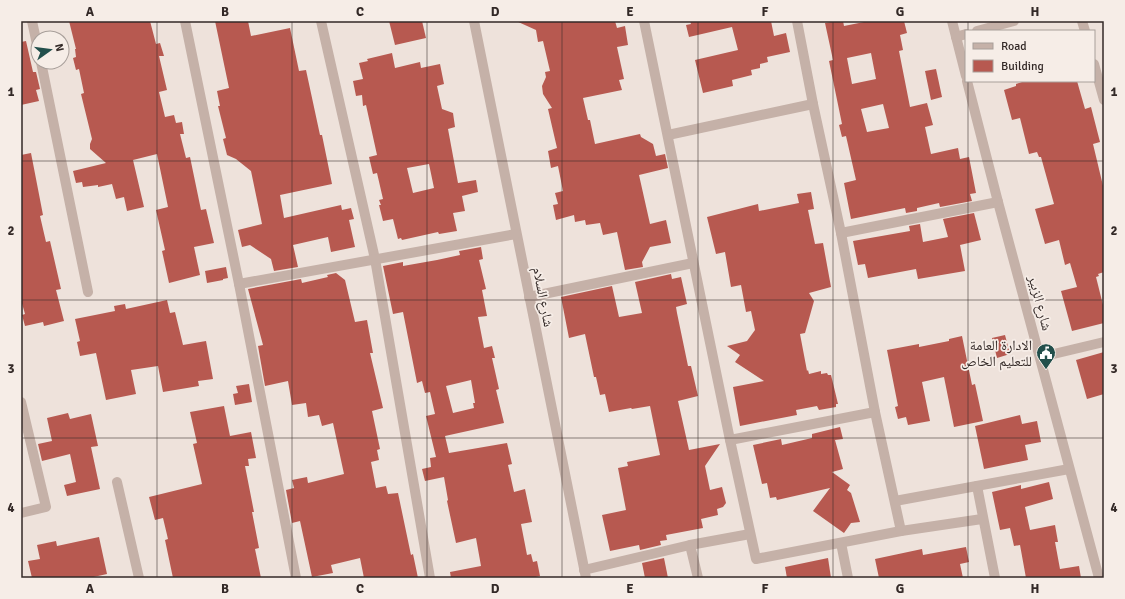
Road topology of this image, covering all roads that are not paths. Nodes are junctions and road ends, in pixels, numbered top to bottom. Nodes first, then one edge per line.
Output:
1 (185, 21) edge
2 (321, 21) edge
3 (474, 21) edge
4 (644, 21) edge
5 (797, 21) edge
6 (952, 21) edge
7 (1014, 21) edge
8 (981, 30) edge
9 (965, 34) edge
10 (956, 37) junction
11 (1095, 68) edge
12 (43, 70) edge
13 (965, 72) edge
14 (967, 82) edge
15 (1104, 100) edge
16 (813, 104) junction
17 (668, 135) junction
18 (998, 202) junction
19 (841, 233) junction
20 (516, 234) junction
21 (375, 259) junction
22 (693, 263) junction
23 (239, 284) junction
24 (88, 292) dead end
25 (529, 298) junction
26 (1104, 342) edge
27 (1041, 357) junction
28 (21, 402) edge
29 (875, 412) junction
30 (730, 440) junction
31 (1069, 468) junction
32 (117, 482) dead end
33 (977, 486) junction
34 (895, 501) junction
35 (21, 513) edge
36 (982, 520) junction
37 (901, 531) junction
38 (750, 534) junction
39 (841, 543) junction
40 (690, 545) junction
41 (585, 574) edge
42 (139, 578) edge
43 (296, 578) edge
44 (430, 578) edge
45 (698, 578) edge
46 (848, 578) edge
47 (994, 578) edge
48 (1099, 578) edge

1 - 23 street
2 - 21 street
3 - 20 street, شارع السلام
4 - 17 street
5 - 16 street
6 - 10 street
7 - 8 street
9 - 10 street
10 - 13 street
11 - 15 street
12 - 24 street
14 - 18 street, شارع الزبير
16 - 17 street
16 - 19 street
17 - 22 street
18 - 19 street
18 - 27 street, شارع الزبير
19 - 29 street
20 - 21 street
20 - 25 street, شارع السلام
21 - 23 street
21 - 44 street
22 - 25 street
22 - 30 street
23 - 43 street
25 - 41 street, شارع السلام
26 - 27 street
27 - 31 street, شارع الزبير
28 - 35 street
29 - 30 street
29 - 34 street
30 - 38 street
31 - 33 street
31 - 48 street, شارع الزبير
32 - 42 street
33 - 34 street
33 - 36 street
34 - 37 street
36 - 37 street
36 - 47 street
37 - 39 street
38 - 39 street
38 - 40 street
39 - 46 street
40 - 41 street
40 - 45 street

